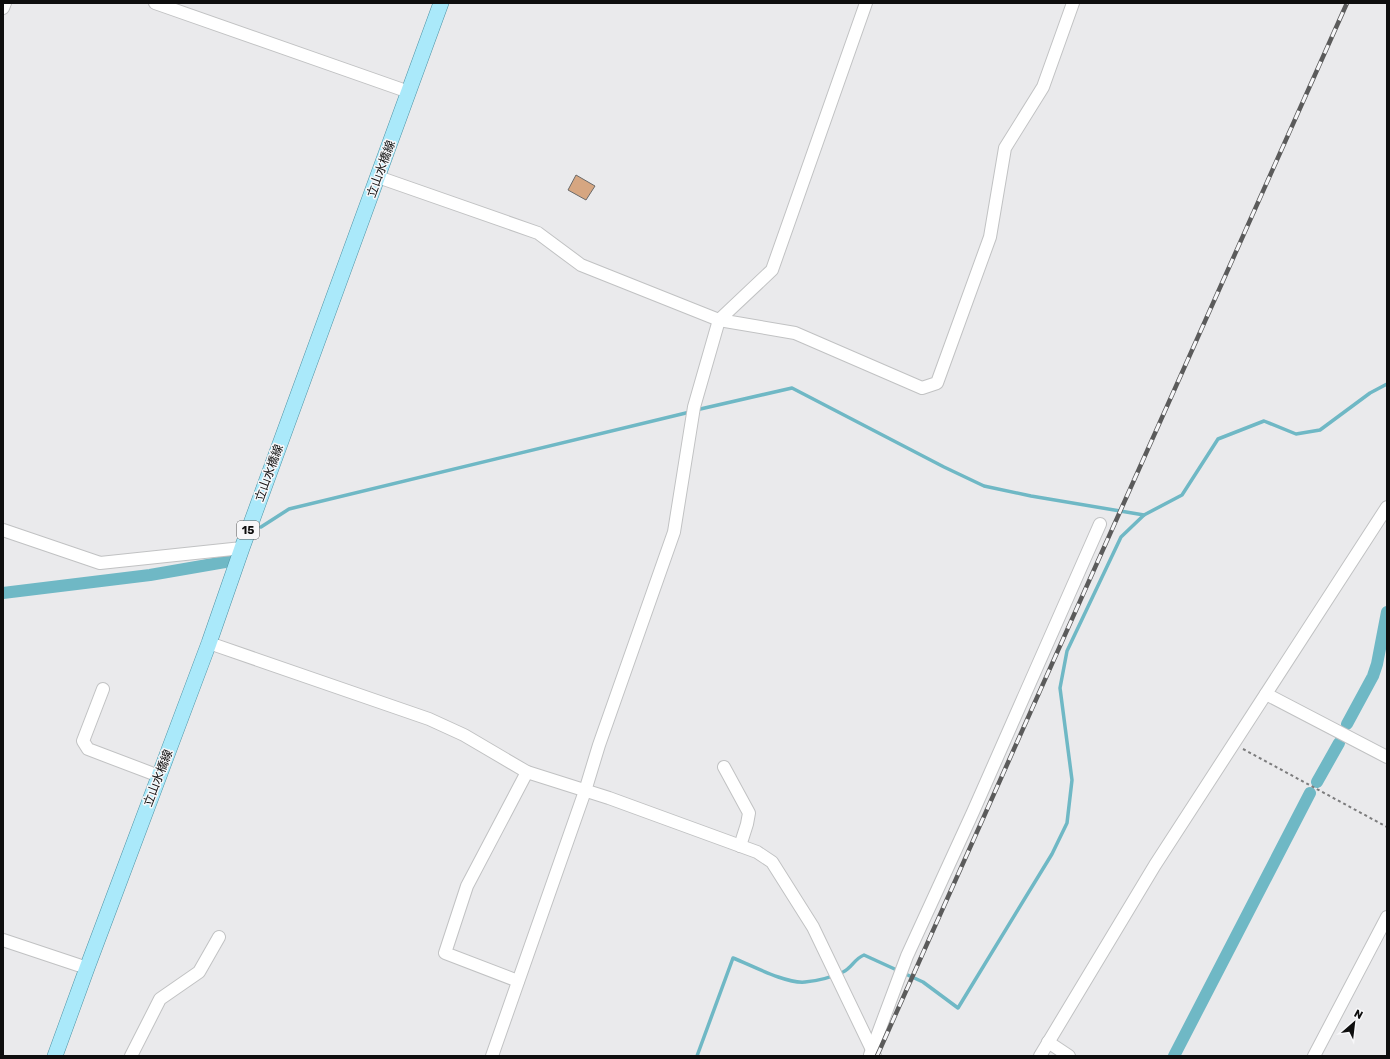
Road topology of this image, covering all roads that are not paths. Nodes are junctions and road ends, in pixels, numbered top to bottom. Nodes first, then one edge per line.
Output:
1 (5, 3) edge
2 (155, 3) edge
3 (441, 3) edge
4 (866, 3) edge
5 (1073, 3) edge
6 (3, 8) edge
7 (409, 92) junction
8 (378, 177) junction
9 (720, 320) junction
10 (1387, 507) edge
11 (1100, 524) dead end
12 (3, 530) edge
13 (242, 548) junction
14 (209, 643) junction
15 (103, 689) dead end
16 (1266, 694) junction
17 (1387, 757) edge
18 (724, 767) dead end
19 (527, 772) junction
20 (159, 776) junction
21 (585, 791) junction
22 (740, 846) junction
23 (1387, 917) edge
24 (219, 937) dead end
25 (3, 940) edge
26 (87, 968) junction
27 (518, 981) junction
28 (1048, 1042) junction
29 (872, 1054) edge
30 (56, 1056) edge
31 (131, 1056) edge
32 (492, 1056) edge
33 (1040, 1056) edge
34 (1069, 1056) edge
35 (1314, 1056) edge

1 - 6 street
2 - 7 street
3 - 7 main road, 立山水橋線 / 15
4 - 9 street
5 - 9 street
7 - 8 main road, 立山水橋線 / 15
8 - 9 street
8 - 13 main road, 立山水橋線 / 15
9 - 21 street
10 - 16 street
11 - 29 street
12 - 13 street
13 - 14 main road, 立山水橋線 / 15
14 - 19 street
14 - 20 main road, 立山水橋線 / 15
15 - 20 street
16 - 17 street
16 - 28 street
18 - 22 street
19 - 21 street
19 - 27 street
20 - 26 main road, 立山水橋線 / 15
21 - 22 street
21 - 27 street
22 - 29 street
23 - 35 street
24 - 31 street
25 - 26 street
26 - 30 main road, 立山水橋線 / 15
27 - 32 street
28 - 33 street
28 - 34 street

